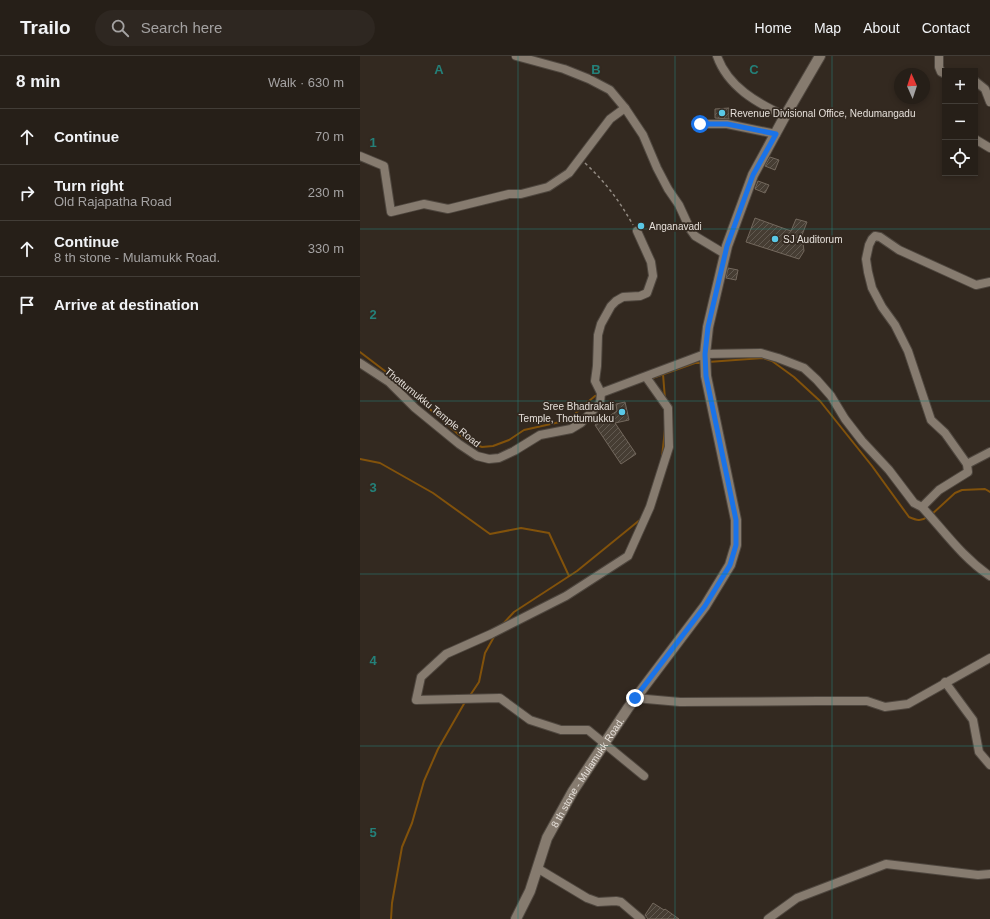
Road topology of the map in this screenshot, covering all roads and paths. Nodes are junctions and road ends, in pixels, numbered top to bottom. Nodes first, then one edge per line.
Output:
1 (516, 56) edge
2 (717, 56) edge
3 (820, 56) edge
4 (939, 56) edge
5 (942, 72) edge
6 (978, 84) edge
7 (988, 90) edge
8 (990, 102) edge
9 (625, 108) junction
10 (785, 116) junction
11 (700, 124) dead end
12 (776, 134) junction
13 (978, 142) edge
14 (990, 148) edge
15 (360, 156) edge
16 (580, 159) junction
17 (637, 231) joint
18 (725, 254) junction
19 (990, 282) edge
20 (705, 356) junction
21 (360, 363) edge
22 (648, 379) junction
23 (601, 393) junction
24 (990, 452) edge
25 (967, 464) junction
26 (926, 512) junction
27 (990, 576) edge
28 (990, 658) edge
29 (945, 682) junction
30 (635, 698) junction
31 (604, 744) junction
32 (990, 766) edge
33 (644, 776) dead end
34 (537, 868) junction
35 (990, 874) edge
36 (516, 919) edge
37 (641, 919) edge
38 (768, 919) edge

1 - 9 street
2 - 10 street
3 - 10 main road, 8 th stone - Mulamukk Road.
4 - 5 street
6 - 7 street
7 - 8 street
9 - 16 street
9 - 18 street
10 - 12 main road, 8 th stone - Mulamukk Road.
11 - 12 street
12 - 18 main road, 8 th stone - Mulamukk Road.
13 - 14 street
15 - 16 street
16 - 17 path
17 - 23 street
18 - 20 main road, 8 th stone - Mulamukk Road.
19 - 25 street
20 - 22 street
20 - 26 street
20 - 30 main road, 8 th stone - Mulamukk Road.
21 - 23 street, Thottumukku Temple Road
22 - 23 street
22 - 31 street
24 - 25 street
25 - 26 street
26 - 27 street
28 - 29 street
29 - 30 street
29 - 32 street
30 - 31 main road, 8 th stone - Mulamukk Road.
31 - 33 street
31 - 34 main road, 8 th stone - Mulamukk Road.
34 - 36 main road, 8 th stone - Mulamukk Road.
34 - 37 street
35 - 38 street

